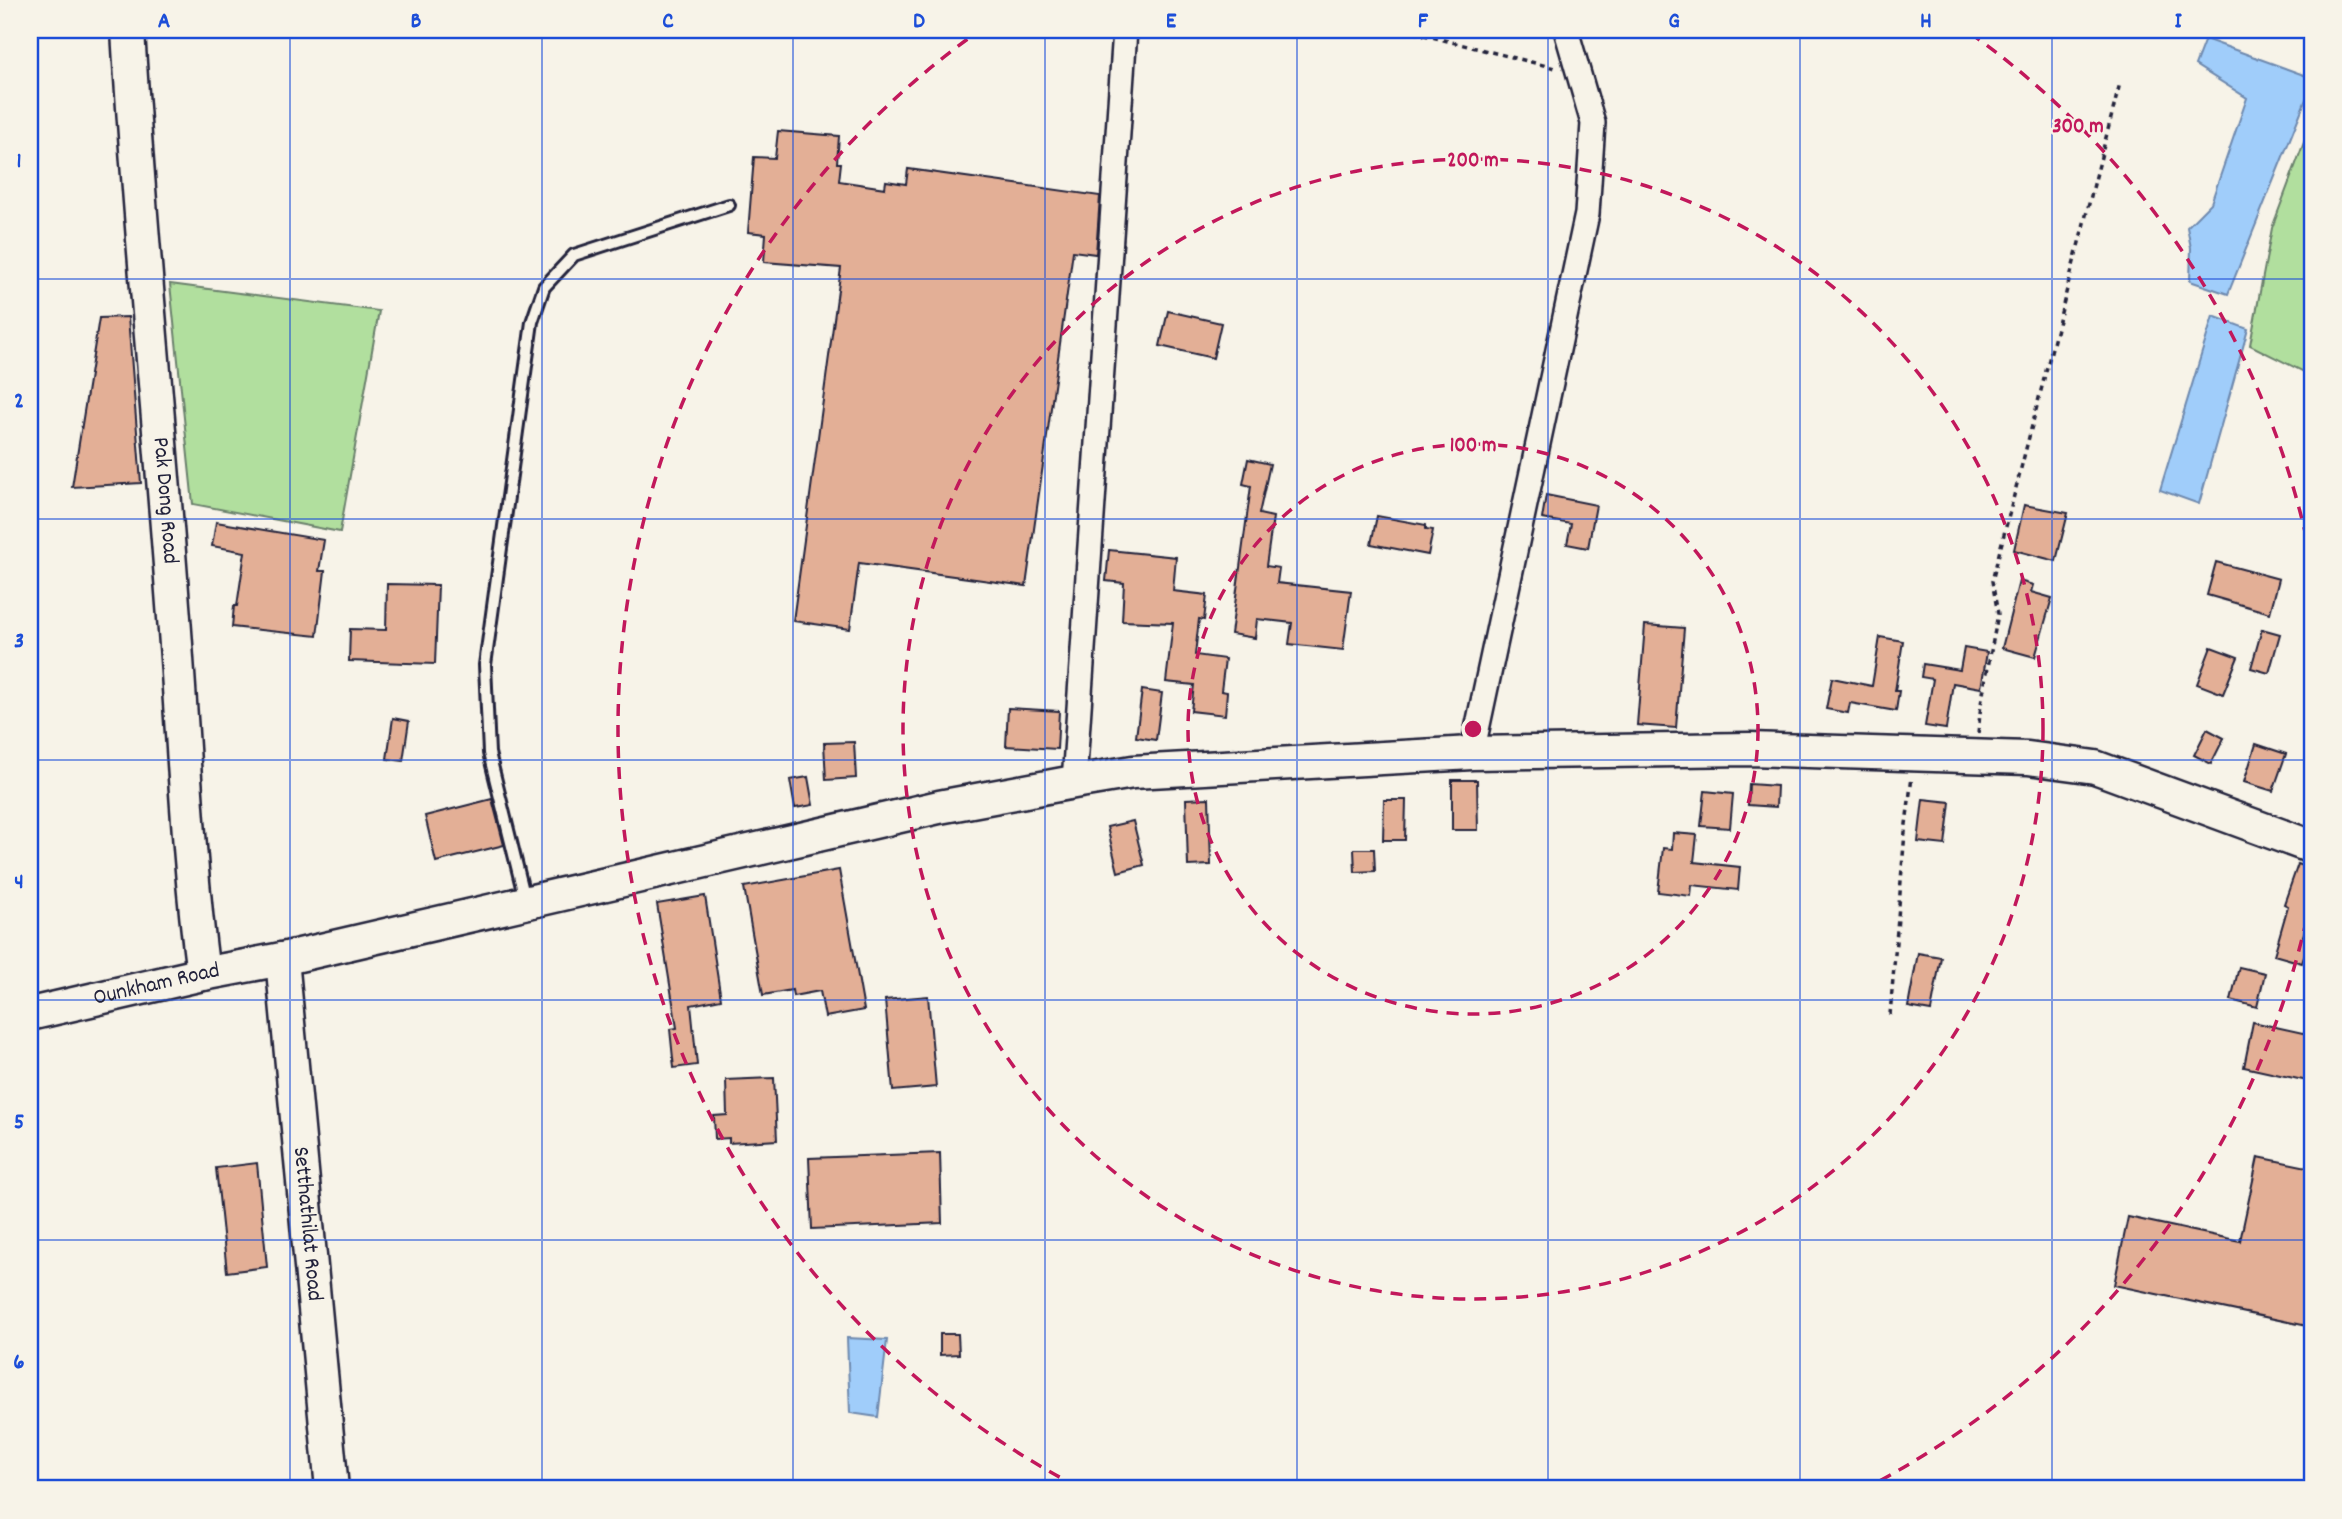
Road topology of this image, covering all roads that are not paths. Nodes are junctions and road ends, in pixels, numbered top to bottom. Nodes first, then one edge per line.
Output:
1 (128, 30) edge
2 (1566, 30) edge
3 (1125, 36) edge
4 (729, 205) dead end
5 (1472, 753) junction
6 (1074, 782) junction
7 (2312, 847) edge
8 (525, 901) junction
9 (282, 959) junction
10 (203, 974) junction
11 (30, 1014) edge
12 (332, 1489) edge

1 - 10 street, Pak Dong Road
2 - 5 street
3 - 6 street
4 - 8 lane
5 - 6 street, Ounkham Road
5 - 7 street, Ounkham Road
6 - 8 street, Ounkham Road
8 - 9 street, Ounkham Road
9 - 10 street, Ounkham Road
9 - 12 street, Setthathilat Road
10 - 11 street, Ounkham Road

